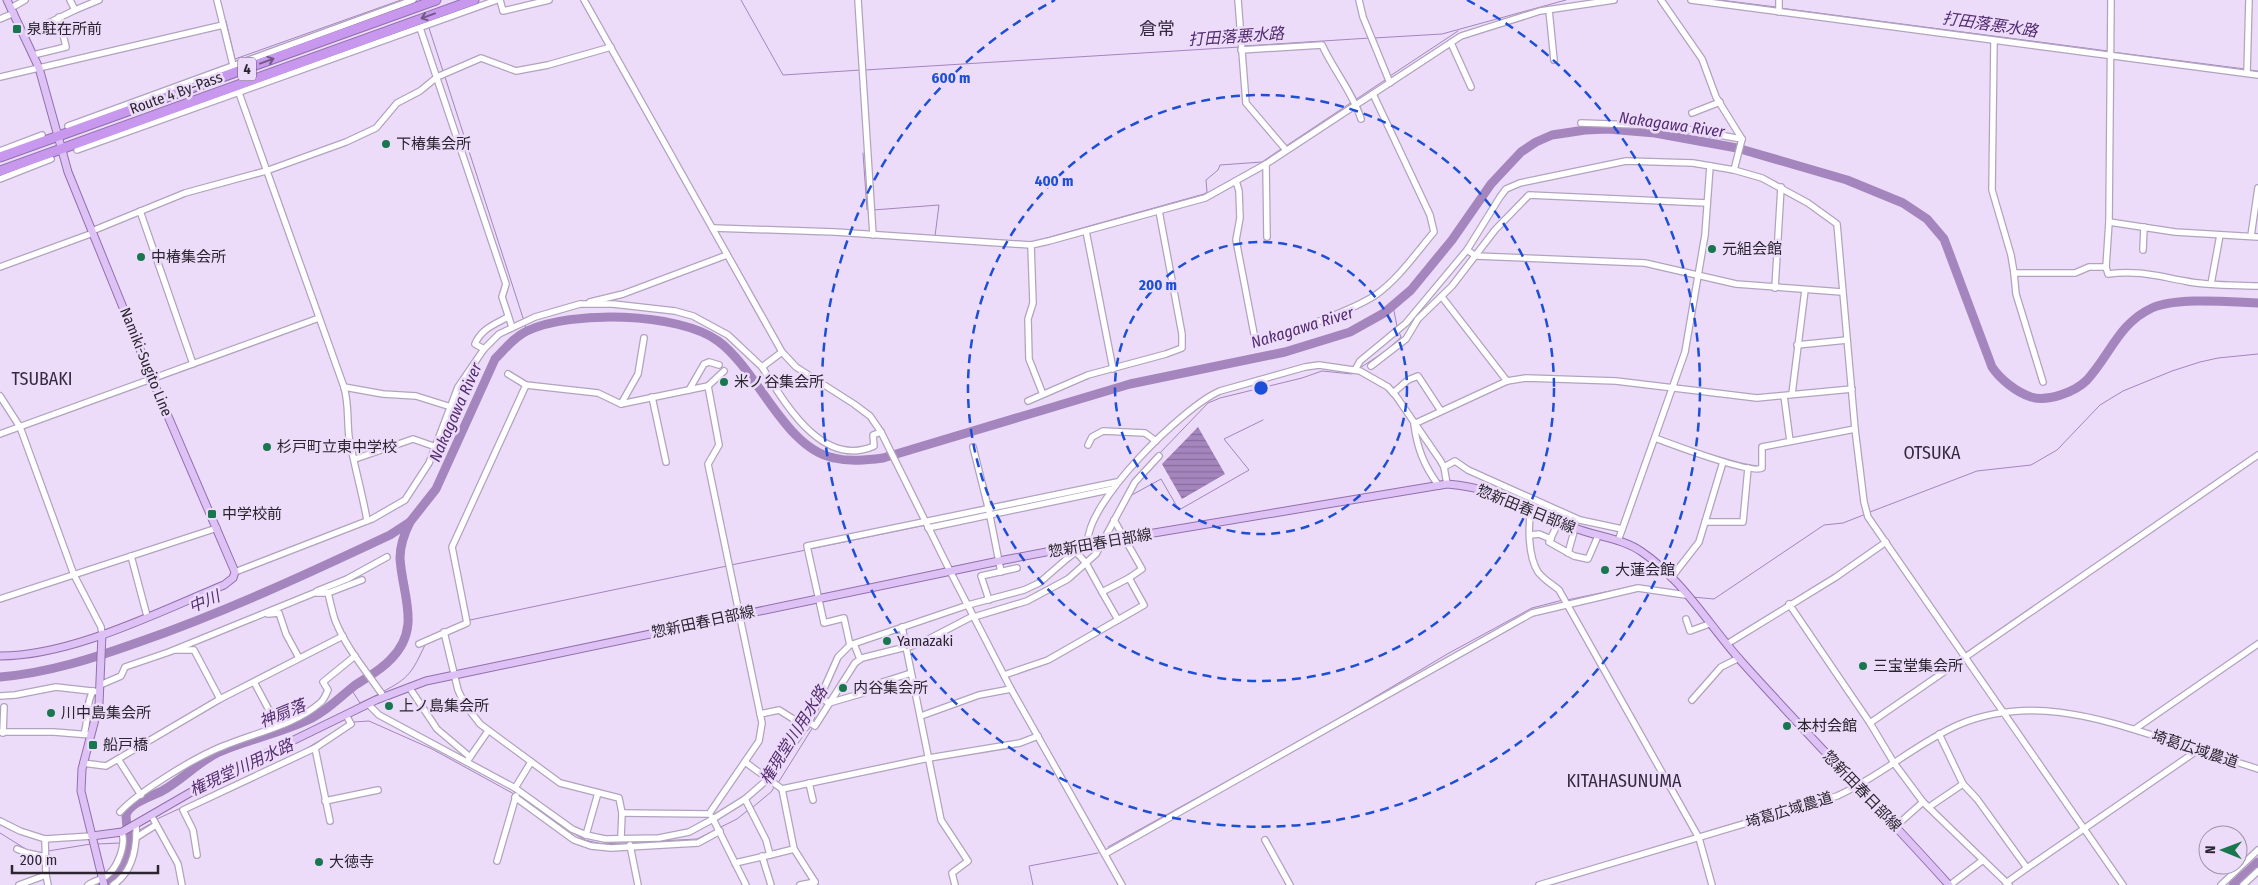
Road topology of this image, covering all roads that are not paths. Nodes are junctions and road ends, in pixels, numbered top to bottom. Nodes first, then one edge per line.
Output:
1 (8, 0) edge
2 (25, 0) edge
3 (70, 0) edge
4 (99, 0) edge
5 (217, 0) edge
6 (413, 0) edge
7 (436, 0) edge
8 (474, 0) edge
9 (499, 0) edge
10 (549, 0) edge
11 (584, 0) edge
12 (858, 0) edge
13 (1238, 0) edge
14 (1359, 0) edge
15 (1614, 0) edge
16 (1661, 0) edge
17 (1691, 0) edge
18 (1779, 0) edge
19 (2111, 0) edge
20 (2249, 0) edge
21 (13, 10) junction
22 (75, 10) junction
23 (1549, 10) junction
24 (1779, 12) junction
25 (59, 17) junction
26 (0, 19) edge
27 (223, 25) junction
28 (420, 28) junction
29 (24, 35) junction
30 (1994, 41) junction
31 (1451, 43) junction
32 (611, 47) junction
33 (1241, 50) junction
34 (33, 55) junction
35 (2111, 56) junction
36 (1554, 60) dead end
37 (233, 65) junction
38 (39, 68) junction
39 (2247, 73) junction
40 (2258, 75) edge
41 (0, 77) edge
42 (437, 77) junction
43 (1390, 83) junction
44 (245, 87) junction
45 (1471, 87) dead end
46 (239, 93) junction
47 (1373, 94) junction
48 (1720, 102) junction
49 (1356, 105) junction
50 (1692, 113) dead end
51 (1361, 119) dead end
52 (93, 121) junction
53 (1581, 123) dead end
54 (68, 126) dead end
55 (113, 134) junction
56 (42, 135) dead end
57 (57, 137) junction
58 (1742, 139) junction
59 (60, 149) junction
60 (77, 150) dead end
61 (1286, 150) junction
62 (0, 151) edge
63 (0, 157) edge
64 (51, 159) dead end
65 (1266, 164) junction
66 (1710, 166) junction
67 (1734, 170) junction
68 (0, 171) edge
69 (266, 171) junction
70 (0, 179) edge
71 (1236, 181) junction
72 (1781, 187) junction
73 (2258, 188) edge
74 (1707, 203) junction
75 (140, 211) junction
76 (1159, 211) junction
77 (2109, 222) junction
78 (2144, 227) junction
79 (712, 228) junction
80 (1086, 231) junction
81 (93, 232) junction
82 (873, 235) junction
83 (2220, 235) junction
84 (2255, 236) edge
85 (1267, 237) dead end
86 (1031, 245) junction
87 (1467, 250) junction
88 (2143, 250) dead end
89 (727, 255) junction
90 (1476, 256) junction
91 (0, 267) edge
92 (2106, 267) junction
93 (2014, 273) junction
94 (1699, 276) junction
95 (2211, 284) junction
96 (2258, 286) edge
97 (1775, 288) junction
98 (1805, 290) junction
99 (1842, 292) junction
100 (1442, 297) junction
101 (580, 304) junction
102 (508, 317) junction
103 (319, 318) junction
104 (512, 327) junction
105 (644, 338) dead end
106 (1847, 340) junction
107 (1797, 345) junction
108 (484, 349) junction
109 (782, 352) junction
110 (193, 364) junction
111 (719, 365) dead end
112 (1370, 366) dead end
113 (762, 367) junction
114 (1113, 369) junction
115 (1355, 370) junction
116 (724, 371) dead end
117 (508, 374) dead end
118 (152, 379) junction
119 (1507, 382) junction
120 (2043, 382) dead end
121 (526, 385) junction
122 (708, 386) junction
123 (344, 387) junction
124 (1672, 387) junction
125 (1852, 389) junction
126 (689, 390) junction
127 (1042, 392) dead end
128 (1393, 393) junction
129 (1792, 394) junction
130 (0, 396) edge
131 (1784, 396) junction
132 (652, 398) junction
133 (1028, 401) dead end
134 (621, 404) junction
135 (451, 407) junction
136 (1441, 411) junction
137 (1414, 424) junction
138 (20, 427) junction
139 (1856, 428) junction
140 (882, 433) junction
141 (0, 434) edge
142 (1655, 438) junction
143 (1156, 441) junction
144 (1790, 441) junction
145 (1088, 445) dead end
146 (436, 447) junction
147 (972, 447) dead end
148 (2258, 455) edge
149 (1159, 456) dead end
150 (355, 459) junction
151 (666, 462) dead end
152 (1723, 462) junction
153 (1444, 467) junction
154 (1748, 468) junction
155 (1117, 482) junction
156 (1447, 484) junction
157 (1438, 486) junction
158 (1113, 489) junction
159 (1531, 508) junction
160 (989, 512) junction
161 (367, 520) junction
162 (1114, 520) junction
163 (1559, 521) junction
164 (1706, 522) junction
165 (927, 525) junction
166 (217, 528) junction
167 (1575, 528) junction
168 (1622, 529) junction
169 (1530, 535) junction
170 (1598, 536) junction
171 (1124, 538) junction
172 (1551, 539) junction
173 (1618, 540) junction
174 (1101, 542) junction
175 (1886, 542) junction
176 (1088, 544) junction
177 (1068, 548) junction
178 (1568, 553) junction
179 (131, 556) junction
180 (387, 556) dead end
181 (1069, 557) junction
182 (999, 561) junction
183 (1084, 562) junction
184 (1018, 568) dead end
185 (950, 571) junction
186 (235, 572) junction
187 (1001, 572) junction
188 (74, 575) junction
189 (1129, 578) junction
190 (1671, 578) junction
191 (362, 580) dead end
192 (328, 592) junction
193 (1102, 592) junction
194 (314, 593) junction
195 (1684, 594) junction
196 (818, 598) junction
197 (0, 599) edge
198 (989, 600) junction
199 (1789, 604) junction
200 (968, 605) junction
201 (1567, 605) junction
202 (262, 615) junction
203 (739, 615) junction
204 (973, 615) junction
205 (148, 616) junction
206 (1686, 619) dead end
207 (1118, 620) junction
208 (1709, 624) junction
209 (902, 627) junction
210 (444, 632) junction
211 (102, 634) junction
212 (343, 636) junction
213 (420, 644) dead end
214 (852, 644) junction
215 (1727, 644) junction
216 (2258, 644) edge
217 (906, 648) junction
218 (172, 650) junction
219 (0, 656) edge
220 (355, 656) junction
221 (1966, 657) junction
222 (299, 658) junction
223 (1739, 658) junction
224 (860, 659) junction
225 (911, 673) junction
226 (454, 674) junction
227 (1004, 675) junction
228 (254, 682) junction
229 (409, 687) junction
230 (98, 688) junction
231 (1011, 688) junction
232 (0, 696) edge
233 (384, 697) junction
234 (220, 698) junction
235 (821, 698) junction
236 (1692, 700) dead end
237 (829, 703) junction
238 (369, 705) junction
239 (4, 707) dead end
240 (2005, 713) junction
241 (760, 714) junction
242 (346, 715) junction
243 (921, 716) junction
244 (1870, 723) junction
245 (277, 725) junction
246 (807, 725) junction
247 (2135, 729) junction
248 (488, 731) junction
249 (2, 732) edge
250 (1939, 734) junction
251 (88, 735) junction
252 (1038, 736) junction
253 (315, 748) junction
254 (2198, 750) junction
255 (929, 758) junction
256 (118, 759) junction
257 (468, 760) junction
258 (531, 762) junction
259 (745, 762) junction
260 (1894, 763) junction
261 (83, 764) junction
262 (2258, 769) edge
263 (768, 779) junction
264 (810, 783) junction
265 (1963, 784) junction
266 (1858, 787) junction
267 (517, 789) junction
268 (782, 789) junction
269 (378, 790) dead end
270 (598, 792) junction
271 (141, 795) junction
272 (516, 797) junction
273 (745, 799) junction
274 (813, 800) dead end
275 (326, 801) junction
276 (1923, 802) junction
277 (1929, 807) junction
278 (120, 812) dead end
279 (622, 813) junction
280 (150, 815) junction
281 (711, 816) junction
282 (0, 821) edge
283 (330, 821) dead end
284 (136, 825) junction
285 (156, 825) junction
286 (1896, 826) junction
287 (2085, 829) junction
288 (720, 831) junction
289 (122, 832) junction
290 (586, 835) junction
291 (92, 836) junction
292 (137, 837) junction
293 (593, 838) junction
294 (621, 838) junction
295 (628, 838) junction
296 (1699, 838) junction
297 (44, 839) junction
298 (1265, 840) dead end
299 (591, 846) junction
300 (630, 847) junction
301 (17, 849) dead end
302 (794, 849) junction
303 (2258, 850) edge
304 (770, 854) junction
305 (1105, 854) junction
306 (197, 855) dead end
307 (46, 856) junction
308 (762, 856) junction
309 (1983, 860) junction
310 (497, 861) dead end
311 (24, 862) dead end
312 (735, 863) junction
313 (2027, 868) junction
314 (2258, 871) edge
315 (46, 875) junction
316 (104, 881) edge
317 (814, 883) edge
318 (2008, 884) edge
319 (19, 885) edge
320 (48, 885) edge
321 (88, 885) edge
322 (113, 885) edge
323 (182, 885) edge
324 (638, 885) edge
325 (746, 885) edge
326 (771, 885) edge
327 (800, 885) edge
328 (955, 885) edge
329 (1122, 885) edge
330 (1290, 885) edge
331 (1539, 885) edge
332 (1712, 885) edge
333 (1949, 885) edge
334 (2123, 885) edge
335 (2221, 885) edge
336 (2243, 885) edge

1 - 21 main road, Namiki-Sugito Line
2 - 21 street
3 - 22 street
4 - 22 street
5 - 27 street
6 - 37 street
52 -> 7 highway, Route 4 By-Pass / 4
8 -> 44 highway, Route 4 By-Pass / 4
9 - 10 street
9 - 28 street
11 - 32 street
12 - 82 street
13 - 33 street
14 - 43 street
15 - 23 street
16 - 48 street
17 - 24 street
18 - 24 street
19 - 35 street
20 - 39 street
21 - 26 street
21 - 29 main road, Namiki-Sugito Line
22 - 25 street
23 - 31 street
23 - 36 street
24 - 30 street
25 - 29 street
25 - 34 street
27 - 37 street
27 - 38 street
28 - 42 street
28 - 44 street
29 - 34 main road, Namiki-Sugito Line
30 - 35 street
30 - 93 street
31 - 43 street
31 - 45 street
32 - 42 street
32 - 79 street
33 - 49 street
33 - 61 street
34 - 38 main road, Namiki-Sugito Line
35 - 39 street
35 - 77 street
37 - 52 street
38 - 41 street
38 - 57 main road, Namiki-Sugito Line
39 - 40 street
42 - 69 street
42 - 102 street
43 - 47 street
44 - 46 street
44 - 55 highway, Route 4 By-Pass / 4
46 - 55 street
46 - 69 street
47 - 49 street
47 - 71 street
48 - 50 street
48 - 58 street
49 - 51 street
49 - 61 street
52 - 54 street
52 - 57 highway, Route 4 By-Pass / 4
53 - 58 street
55 - 59 highway, Route 4 By-Pass / 4
55 - 60 street
56 - 62 street
57 - 59 main road, Namiki-Sugito Line
57 - 63 highway, Route 4 By-Pass / 4
58 - 67 street
59 - 68 highway, Route 4 By-Pass / 4
59 - 81 main road, Namiki-Sugito Line
61 - 65 street
64 - 70 street
65 - 71 street
65 - 85 street
66 - 67 street
66 - 74 street
66 - 87 street
67 - 72 street
69 - 75 street
69 - 103 street
71 - 76 street
72 - 97 street
72 - 99 street
73 - 84 street
74 - 90 street
74 - 94 street
75 - 81 street
75 - 110 street
76 - 80 street
76 - 114 street
77 - 78 street
77 - 92 street
78 - 83 street
78 - 88 street
79 - 82 street
79 - 89 street
80 - 86 street
80 - 114 street
81 - 91 street
81 - 118 main road, Namiki-Sugito Line
82 - 86 street
83 - 84 street
83 - 95 street
86 - 127 street
87 - 90 street
87 - 115 street
89 - 101 street
89 - 109 street
90 - 94 street
90 - 100 street
92 - 93 street
92 - 95 street
93 - 120 street
94 - 97 street
94 - 124 street
95 - 96 street
97 - 98 street
98 - 99 street
98 - 107 street
99 - 106 street
100 - 112 street
100 - 119 street
101 - 104 street
101 - 113 street
102 - 104 street
102 - 108 street
103 - 110 street
103 - 123 street
104 - 108 street
105 - 134 street
106 - 107 street
106 - 125 street
107 - 129 street
108 - 135 street
109 - 113 street
109 - 140 street
110 - 118 street
111 - 126 street
113 - 140 street
114 - 133 street
115 - 128 street
115 - 143 street
116 - 122 street
117 - 121 street
118 - 138 street
118 - 166 main road, Namiki-Sugito Line
119 - 124 street
119 - 136 street
121 - 134 street
121 - 210 street
122 - 126 street
122 - 203 street
123 - 135 street
123 - 150 street
124 - 131 street
124 - 142 street
125 - 129 street
125 - 139 street
126 - 132 street
128 - 136 street
128 - 137 street
129 - 131 street
130 - 138 street
131 - 144 street
132 - 134 street
132 - 151 street
135 - 146 street
136 - 137 street
137 - 153 street
137 - 157 street
138 - 141 street
138 - 188 street
139 - 144 street
139 - 175 street
140 - 165 street
142 - 152 street
142 - 168 street
143 - 145 street
143 - 155 street
144 - 154 street
146 - 150 street
146 - 161 street
147 - 160 street
148 - 221 street
149 - 162 street
150 - 161 street
152 - 154 street
152 - 164 street
153 - 156 street
153 - 168 street
154 - 164 street
155 - 158 street
155 - 160 street
156 - 157 main road, 惣新田春日部線
156 - 159 main road, 惣新田春日部線
157 - 171 main road, 惣新田春日部線
158 - 160 street
158 - 176 street
159 - 163 main road, 惣新田春日部線
159 - 169 street
160 - 165 street
160 - 182 street
161 - 186 street
162 - 171 street
162 - 174 street
163 - 167 main road, 惣新田春日部線
163 - 172 street
164 - 190 street
165 - 185 street
165 - 196 street
166 - 179 street
166 - 186 main road, Namiki-Sugito Line
167 - 170 main road, 惣新田春日部線
167 - 178 street
168 - 173 street
169 - 172 street
169 - 201 street
170 - 173 main road, 惣新田春日部線
170 - 178 street
171 - 174 main road, 惣新田春日部線
171 - 189 street
172 - 178 street
173 - 190 main road, 惣新田春日部線
174 - 176 main road, 惣新田春日部線
174 - 183 street
175 - 199 street
175 - 221 street
176 - 177 main road, 惣新田春日部線
177 - 181 street
177 - 182 main road, 惣新田春日部線
179 - 188 street
179 - 205 street
180 - 194 street
181 - 183 street
181 - 198 street
182 - 185 main road, 惣新田春日部線
182 - 187 street
183 - 193 street
183 - 204 street
184 - 187 street
185 - 196 main road, 惣新田春日部線
185 - 200 street
186 - 205 main road
187 - 198 street
188 - 197 street
188 - 211 street
189 - 193 street
189 - 207 street
190 - 195 main road, 惣新田春日部線
191 - 192 street
192 - 194 street
192 - 212 street
193 - 207 street
194 - 202 street
195 - 201 street
195 - 208 main road, 惣新田春日部線
196 - 203 main road, 惣新田春日部線
196 - 214 street
198 - 200 street
199 - 215 street
199 - 244 street
200 - 204 street
200 - 209 street
201 - 296 street
201 - 305 street
202 - 218 street
202 - 222 street
203 - 226 main road, 惣新田春日部線
203 - 241 street
204 - 217 street
204 - 227 street
205 - 211 main road
206 - 208 street
207 - 227 street
208 - 215 main road, 惣新田春日部線
209 - 214 street
209 - 217 street
210 - 213 street
210 - 226 street
211 - 219 main road
211 - 230 main road
212 - 220 street
212 - 222 street
214 - 224 street
214 - 235 street
215 - 223 main road, 惣新田春日部線
216 - 247 street
217 - 224 street
217 - 225 street
218 - 230 street
218 - 234 street
220 - 233 street
220 - 245 street
221 - 240 street
221 - 244 street
222 - 228 street
223 - 236 street
223 - 266 main road, 惣新田春日部線
224 - 237 street
225 - 237 street
225 - 243 street
226 - 229 main road, 惣新田春日部線
226 - 248 street
227 - 231 street
228 - 234 street
228 - 245 street
229 - 233 main road, 惣新田春日部線
229 - 257 street
230 - 232 street
230 - 251 main road
230 - 251 street
231 - 243 street
231 - 252 street
233 - 238 main road, 惣新田春日部線
234 - 256 street
235 - 237 street
235 - 246 street
237 - 246 street
238 - 242 main road, 惣新田春日部線
238 - 257 street
239 - 249 street
240 - 247 street, 埼葛広域農道
240 - 250 street, 埼葛広域農道
240 - 287 street
241 - 246 street
241 - 259 street
242 - 253 street
242 - 280 main road, 惣新田春日部線
243 - 255 street
244 - 260 street
245 - 271 street
246 - 263 street
247 - 254 street, 埼葛広域農道
248 - 257 street
248 - 258 street
249 - 251 street
250 - 260 street, 埼葛広域農道
250 - 265 street
251 - 261 main road
252 - 255 street
252 - 305 street
253 - 275 street
253 - 306 street
254 - 262 street, 埼葛広域農道
254 - 287 street
255 - 264 street
255 - 328 street
256 - 261 street
256 - 271 street
257 - 267 street
258 - 267 street
258 - 270 street
259 - 263 street
259 - 281 street
260 - 266 street, 埼葛広域農道
260 - 276 street
261 - 291 main road
263 - 268 street
263 - 273 street
264 - 268 street
264 - 274 street
265 - 277 street
265 - 313 street
266 - 286 main road, 惣新田春日部線
266 - 296 street, 埼葛広域農道
267 - 272 street
267 - 290 street
268 - 302 street
269 - 275 street
270 - 279 street
270 - 290 street
271 - 278 street
272 - 299 street
272 - 310 street
273 - 281 street
273 - 304 street
275 - 283 street
276 - 277 street
276 - 286 street
277 - 309 street
279 - 281 street
279 - 294 street
280 - 284 main road, 惣新田春日部線
280 - 285 street
281 - 288 street
281 - 295 street
282 - 297 street
284 - 289 main road, 惣新田春日部線
284 - 292 street
285 - 292 street
285 - 323 street
286 - 333 main road, 惣新田春日部線
287 - 313 street
287 - 334 street
288 - 300 street
288 - 312 street
289 - 291 main road
289 - 316 street
290 - 293 street
291 - 297 street
291 - 316 main road
292 - 322 street
293 - 294 street
293 - 299 street
294 - 295 street
295 - 300 street
296 - 331 street, 埼葛広域農道
296 - 332 street
297 - 307 street
298 - 330 street
299 - 300 street
300 - 324 street
301 - 307 street
302 - 304 street
302 - 317 street
303 - 335 street
304 - 308 street
305 - 329 street
307 - 311 street
307 - 315 street
308 - 312 street
308 - 326 street
309 - 318 street
309 - 333 street
312 - 325 street
313 - 318 street
314 - 336 street
315 - 319 street
315 - 320 street
316 - 321 street
317 - 327 street

